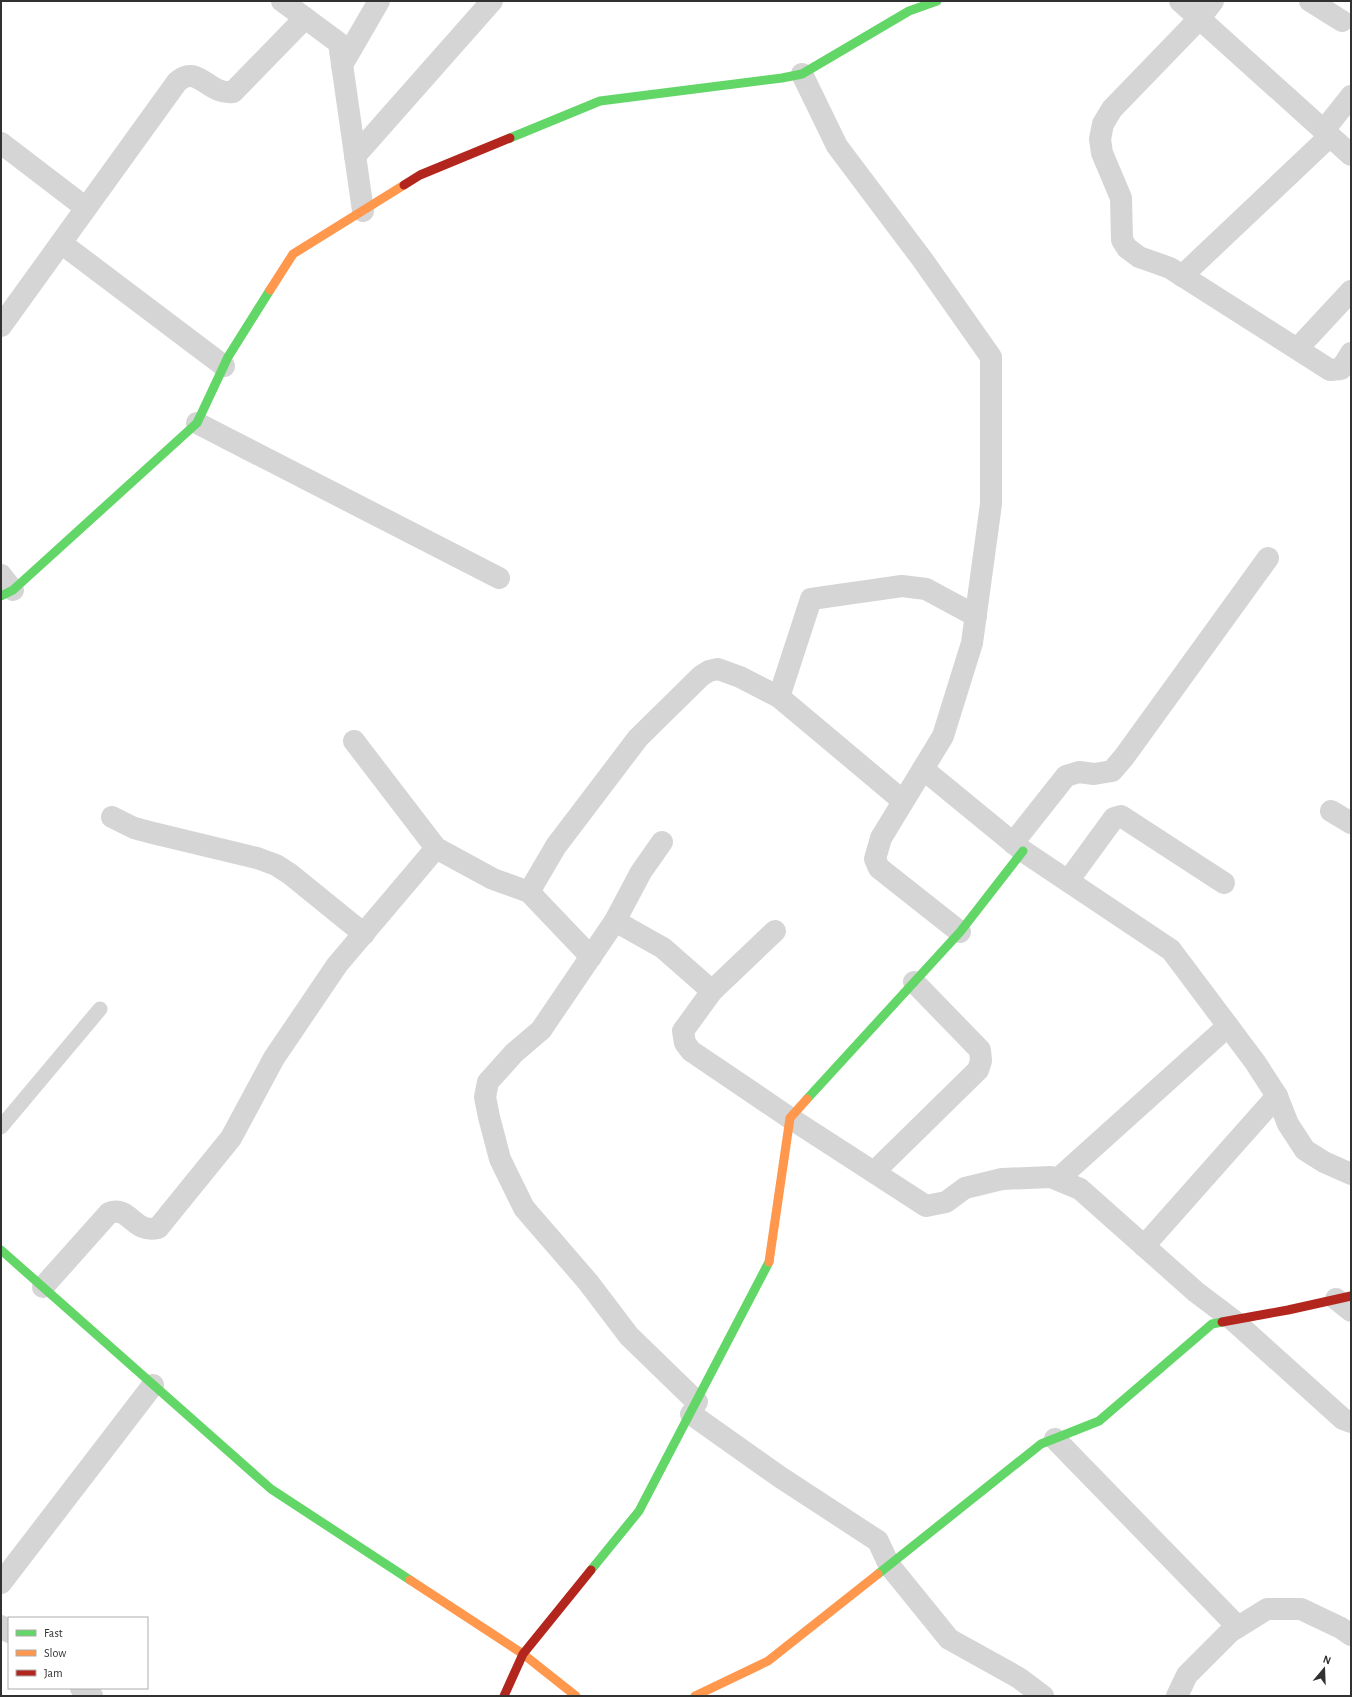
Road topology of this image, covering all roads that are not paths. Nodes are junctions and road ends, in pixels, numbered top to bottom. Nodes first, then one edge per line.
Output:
1 (282, 1) edge
2 (379, 1) edge
3 (492, 1) edge
4 (937, 1) edge
5 (1180, 1) edge
6 (1213, 1) edge
7 (1310, 1) edge
8 (305, 18) junction
9 (1200, 18) junction
10 (1342, 21) dead end
11 (342, 65) junction
12 (802, 74) junction
13 (1351, 96) edge
14 (1327, 133) junction
15 (1, 143) edge
16 (1351, 155) edge
17 (355, 156) junction
18 (86, 208) junction
19 (363, 211) junction
20 (61, 243) junction
21 (1182, 276) junction
22 (1351, 291) edge
23 (1, 326) edge
24 (1298, 348) junction
25 (1351, 353) edge
26 (224, 366) junction
27 (198, 423) junction
28 (1268, 558) dead end
29 (499, 578) dead end
30 (5, 587) edge
31 (976, 616) junction
32 (779, 697) junction
33 (354, 741) dead end
34 (923, 769) junction
35 (903, 801) junction
36 (1330, 811) dead end
37 (112, 817) dead end
38 (1351, 823) edge
39 (662, 842) dead end
40 (1018, 847) junction
41 (436, 848) junction
42 (1068, 881) junction
43 (1224, 883) dead end
44 (529, 892) junction
45 (615, 921) junction
46 (775, 931) dead end
47 (960, 932) junction
48 (364, 934) junction
49 (591, 957) junction
50 (914, 982) junction
51 (712, 991) junction
52 (100, 1009) dead end
53 (1228, 1026) junction
54 (1277, 1096) junction
55 (790, 1118) junction
56 (1, 1127) edge
57 (874, 1172) junction
58 (1351, 1174) edge
59 (1058, 1179) junction
60 (1144, 1246) junction
61 (1, 1250) edge
62 (44, 1287) junction
63 (1346, 1302) edge
64 (1233, 1320) junction
65 (153, 1385) junction
66 (694, 1408) junction
67 (1351, 1422) edge
68 (1055, 1439) junction
69 (889, 1565) junction
70 (1, 1583) edge
71 (1238, 1627) junction
72 (1351, 1635) edge
73 (523, 1654) junction
74 (83, 1689) edge
75 (92, 1696) edge
76 (504, 1696) edge
77 (576, 1696) edge
78 (695, 1696) edge
79 (1043, 1696) edge
80 (1177, 1696) edge

1 - 8 street
2 - 11 street
3 - 17 street
4 - 12 street
5 - 9 street
6 - 9 street
7 - 10 street
8 - 11 street
8 - 18 street
9 - 14 street
9 - 21 street
11 - 17 street
12 - 19 street
12 - 31 street
13 - 14 street
14 - 16 street
14 - 21 street
15 - 18 street
17 - 19 street
18 - 20 street
19 - 26 street
20 - 23 street
20 - 26 street
21 - 24 street
22 - 24 street
24 - 25 street
26 - 27 street
27 - 29 street
27 - 30 street
28 - 40 street
31 - 32 street
31 - 34 street
32 - 35 street
32 - 44 street
33 - 41 street
34 - 35 street
34 - 40 street
35 - 47 street
36 - 38 street
37 - 48 street
39 - 45 street
40 - 42 street
40 - 47 street
41 - 44 street
41 - 48 street
42 - 43 street
42 - 53 street
44 - 49 street
45 - 49 street
45 - 51 street
46 - 51 street
47 - 50 street
48 - 62 street
49 - 66 street
50 - 55 street
50 - 57 street
51 - 55 street
52 - 56 lane
53 - 54 street
53 - 59 street
54 - 58 street
54 - 60 street
55 - 57 street
55 - 66 street
57 - 59 street
59 - 60 street
60 - 64 street
61 - 62 street
62 - 65 street
63 - 64 street
64 - 67 street
64 - 68 street
65 - 70 street
65 - 73 street
66 - 69 street
66 - 73 street
68 - 69 street
68 - 71 street
69 - 78 street
69 - 79 street
71 - 72 street
71 - 80 street
73 - 76 street
73 - 77 street
74 - 75 street

